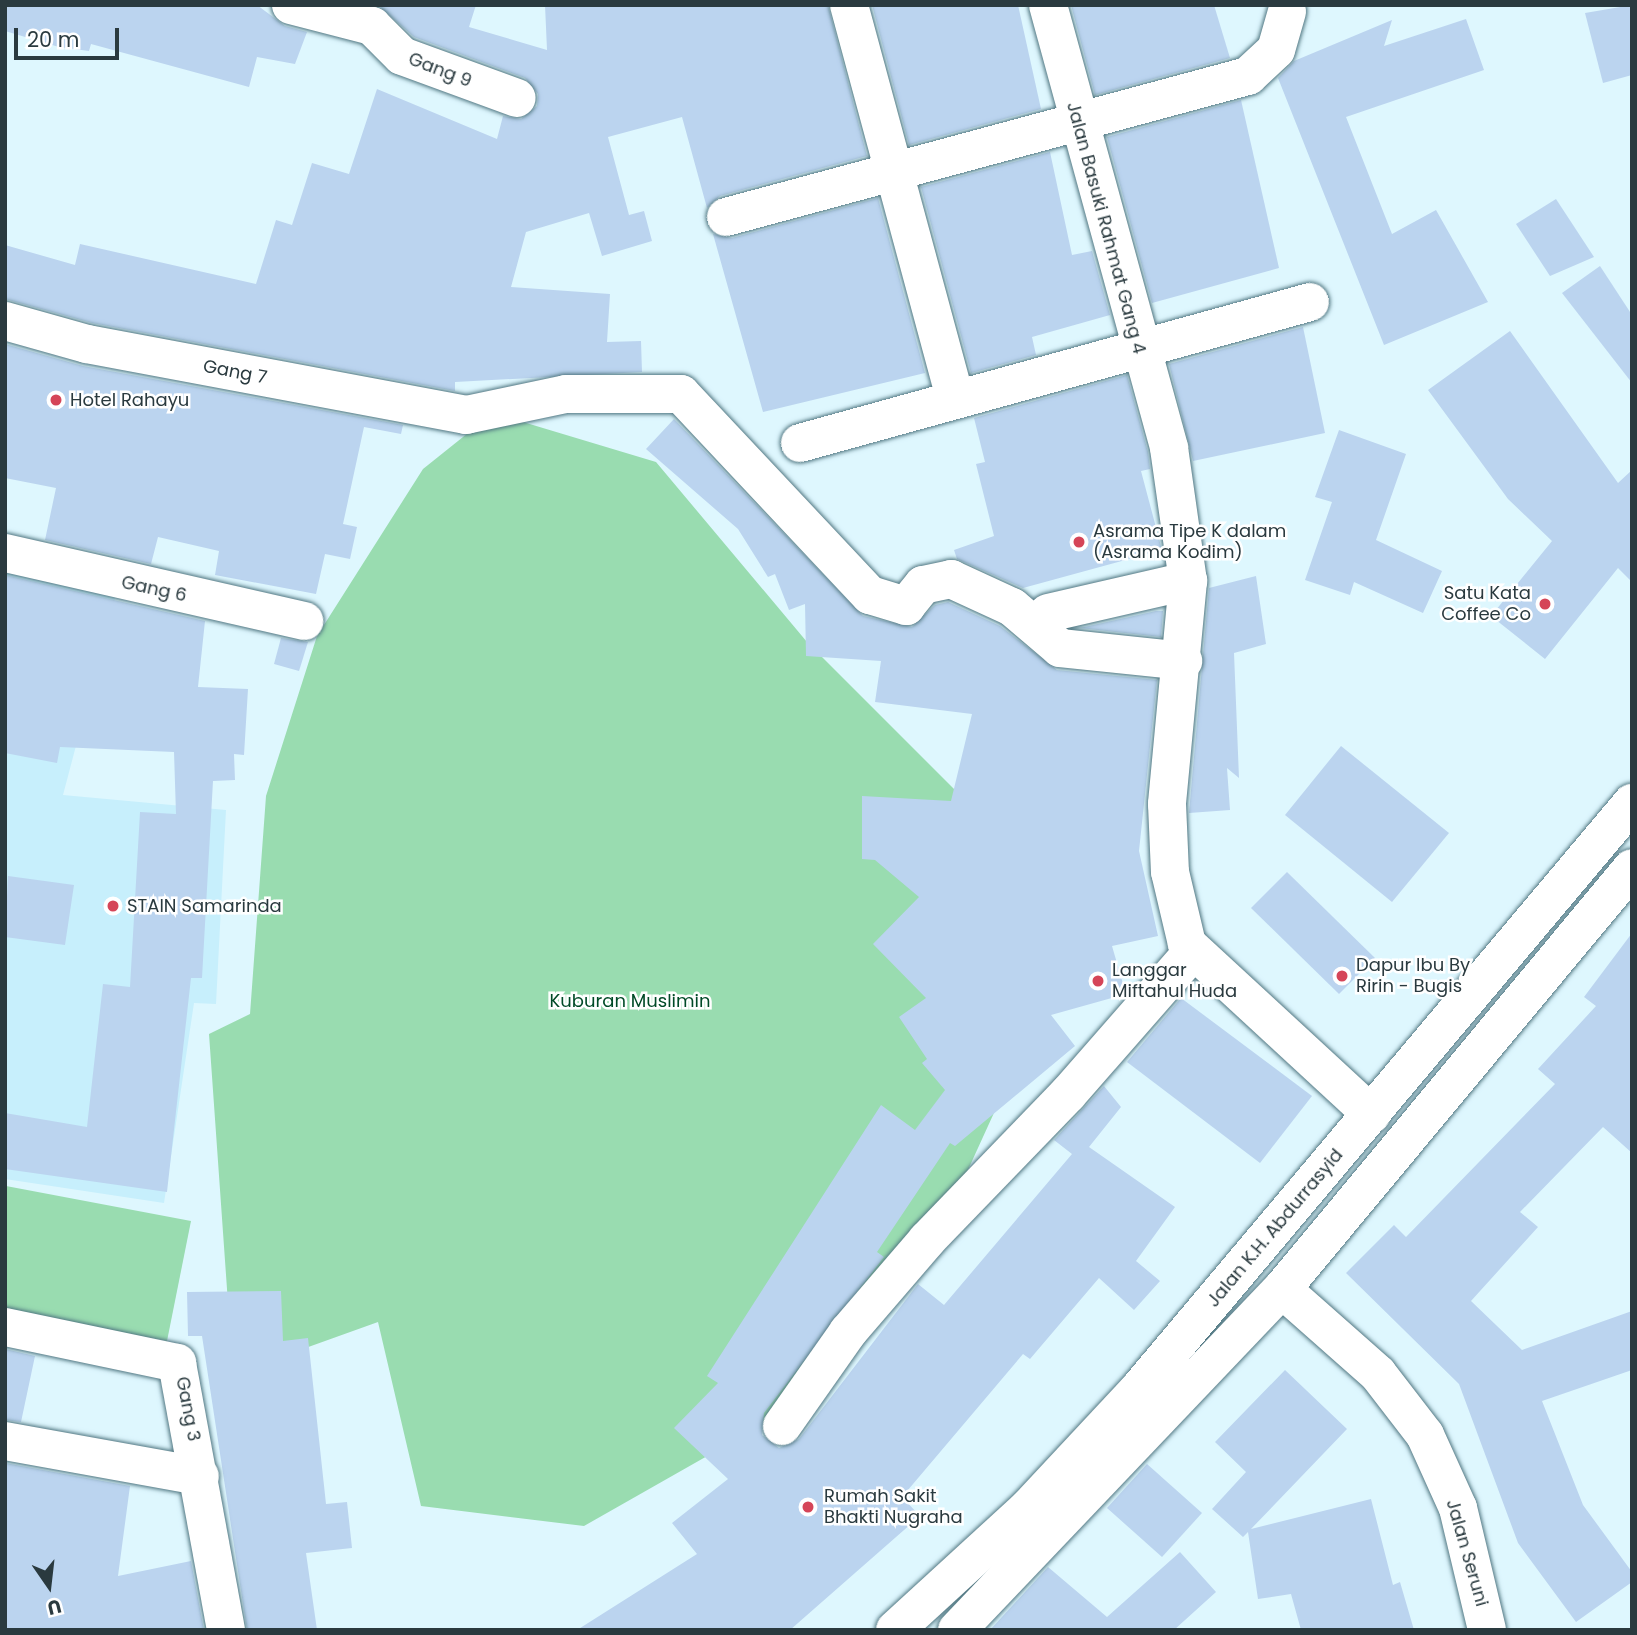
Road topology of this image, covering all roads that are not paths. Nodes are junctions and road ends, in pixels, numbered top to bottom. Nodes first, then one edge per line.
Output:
1 (291, 5) edge
2 (849, 5) edge
3 (1048, 5) edge
4 (1287, 12) dead end
5 (517, 98) dead end
6 (1076, 122) junction
7 (898, 170) junction
8 (726, 216) dead end
9 (1310, 302) dead end
10 (5, 321) edge
11 (1140, 353) junction
12 (955, 399) junction
13 (800, 443) dead end
14 (5, 553) edge
15 (1188, 581) junction
16 (1048, 613) dead end
17 (304, 621) dead end
18 (1183, 655) junction
19 (1632, 803) edge
20 (1632, 868) edge
21 (1193, 951) junction
22 (1371, 1114) junction
23 (1282, 1289) junction
24 (5, 1328) edge
25 (782, 1426) dead end
26 (5, 1441) edge
27 (200, 1476) junction
28 (950, 1581) junction
29 (967, 1621) edge
30 (226, 1630) edge
31 (895, 1630) edge
32 (1487, 1630) edge

1 - 5 street, Gang 9
2 - 7 street
3 - 6 street, Jalan Basuki Rahmat Gang 4
4 - 6 street
6 - 7 street
6 - 11 street, Jalan Basuki Rahmat Gang 4
7 - 8 street
7 - 12 street
9 - 11 street
10 - 18 street, Gang 7
11 - 12 street
11 - 15 street, Jalan Basuki Rahmat Gang 4
12 - 13 street
14 - 17 street, Gang 6
15 - 16 street
15 - 18 street, Jalan Basuki Rahmat Gang 4
18 - 21 street, Jalan Basuki Rahmat Gang 4
19 - 22 street, Jalan K.H. Abdurrasyid
20 - 23 street
21 - 22 street
21 - 25 street
22 - 28 street, Jalan K.H. Abdurrasyid
23 - 29 street
23 - 32 street, Jalan Seruni
24 - 27 street, Gang 3
26 - 27 street
27 - 30 street, Gang 3
28 - 29 street
28 - 31 street, Jalan K.H. Abdurrasyid

